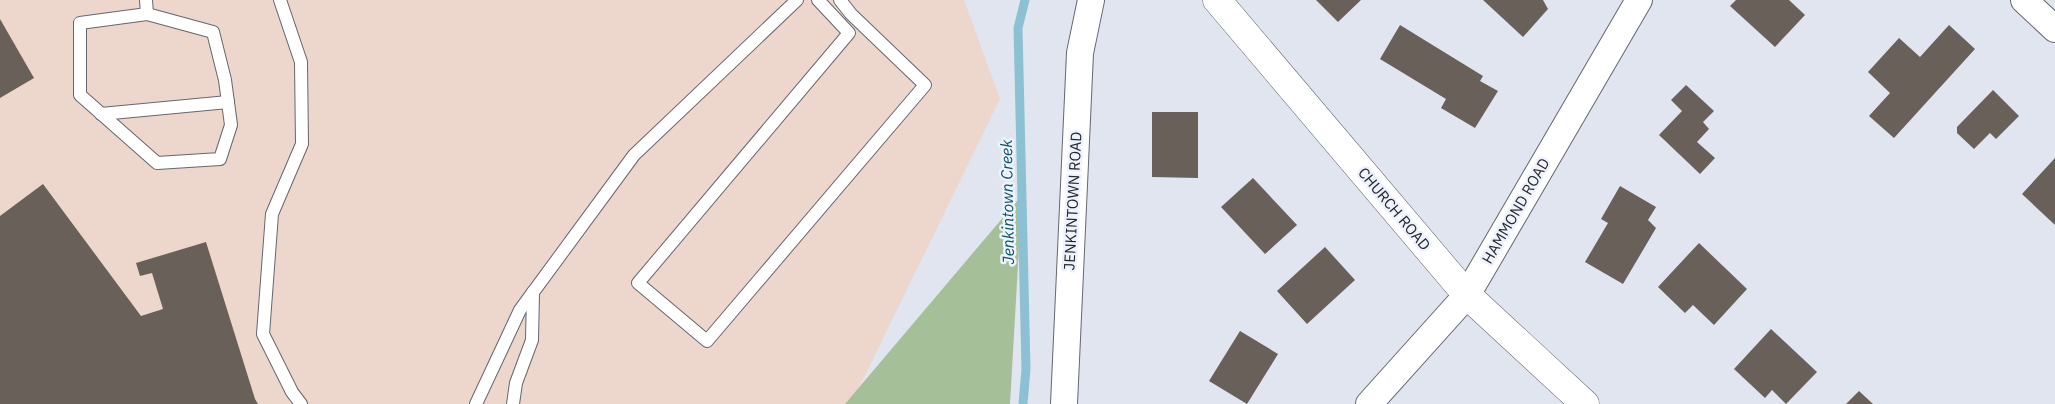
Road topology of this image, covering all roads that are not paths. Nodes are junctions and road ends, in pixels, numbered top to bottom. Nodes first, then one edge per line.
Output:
1 (146, 0) edge
2 (280, 0) edge
3 (796, 0) edge
4 (818, 0) edge
5 (840, 0) edge
6 (1091, 0) edge
7 (1217, 0) edge
8 (1639, 0) edge
9 (2024, 0) edge
10 (147, 14) junction
11 (2055, 28) edge
12 (228, 102) junction
13 (101, 114) junction
14 (533, 292) junction
15 (1467, 294) junction
16 (301, 404) edge
17 (476, 404) edge
18 (513, 404) edge
19 (1064, 404) edge
20 (1369, 404) edge
21 (1585, 404) edge

1 - 10 lane
2 - 16 lane
3 - 14 lane
4 - 5 lane
6 - 19 street, JENKINTOWN ROAD
7 - 15 street, CHURCH ROAD
8 - 15 street, HAMMOND ROAD
9 - 11 street
10 - 12 lane
10 - 13 lane
12 - 13 lane
12 - 13 lane
14 - 17 lane
14 - 18 lane
15 - 20 street, HAMMOND ROAD
15 - 21 street, CHURCH ROAD

